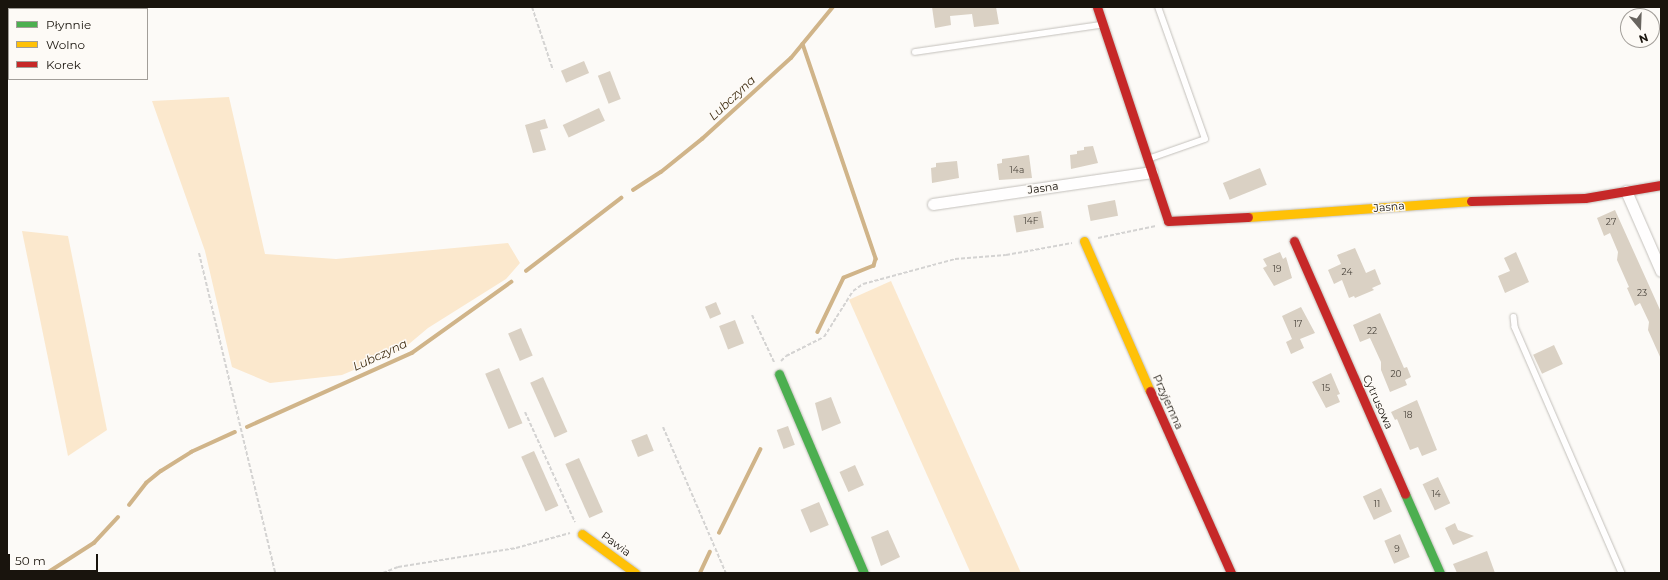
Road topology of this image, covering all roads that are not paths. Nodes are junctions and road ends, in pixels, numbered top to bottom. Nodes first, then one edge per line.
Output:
1 (1097, 7) edge
2 (1158, 7) edge
3 (1103, 25) junction
4 (915, 52) dead end
5 (1148, 159) junction
6 (1152, 172) junction
7 (1661, 185) edge
8 (1626, 191) junction
9 (933, 204) dead end
10 (1294, 240) dead end
11 (1084, 241) road end
12 (1661, 271) edge
13 (1514, 317) dead end
14 (778, 371) road end
15 (581, 533) road end
16 (636, 573) edge
17 (864, 573) edge
18 (1231, 573) edge
19 (1440, 573) edge
20 (1622, 573) edge

1 - 3 street
2 - 5 lane
3 - 4 lane
3 - 5 street
5 - 6 street
6 - 8 street, Jasna
6 - 9 street, Jasna
7 - 8 street, Jasna
8 - 12 street
10 - 19 street, Cytrusowa
11 - 18 street, Przyjemna
13 - 20 lane
14 - 17 street
15 - 16 street, Pawia

